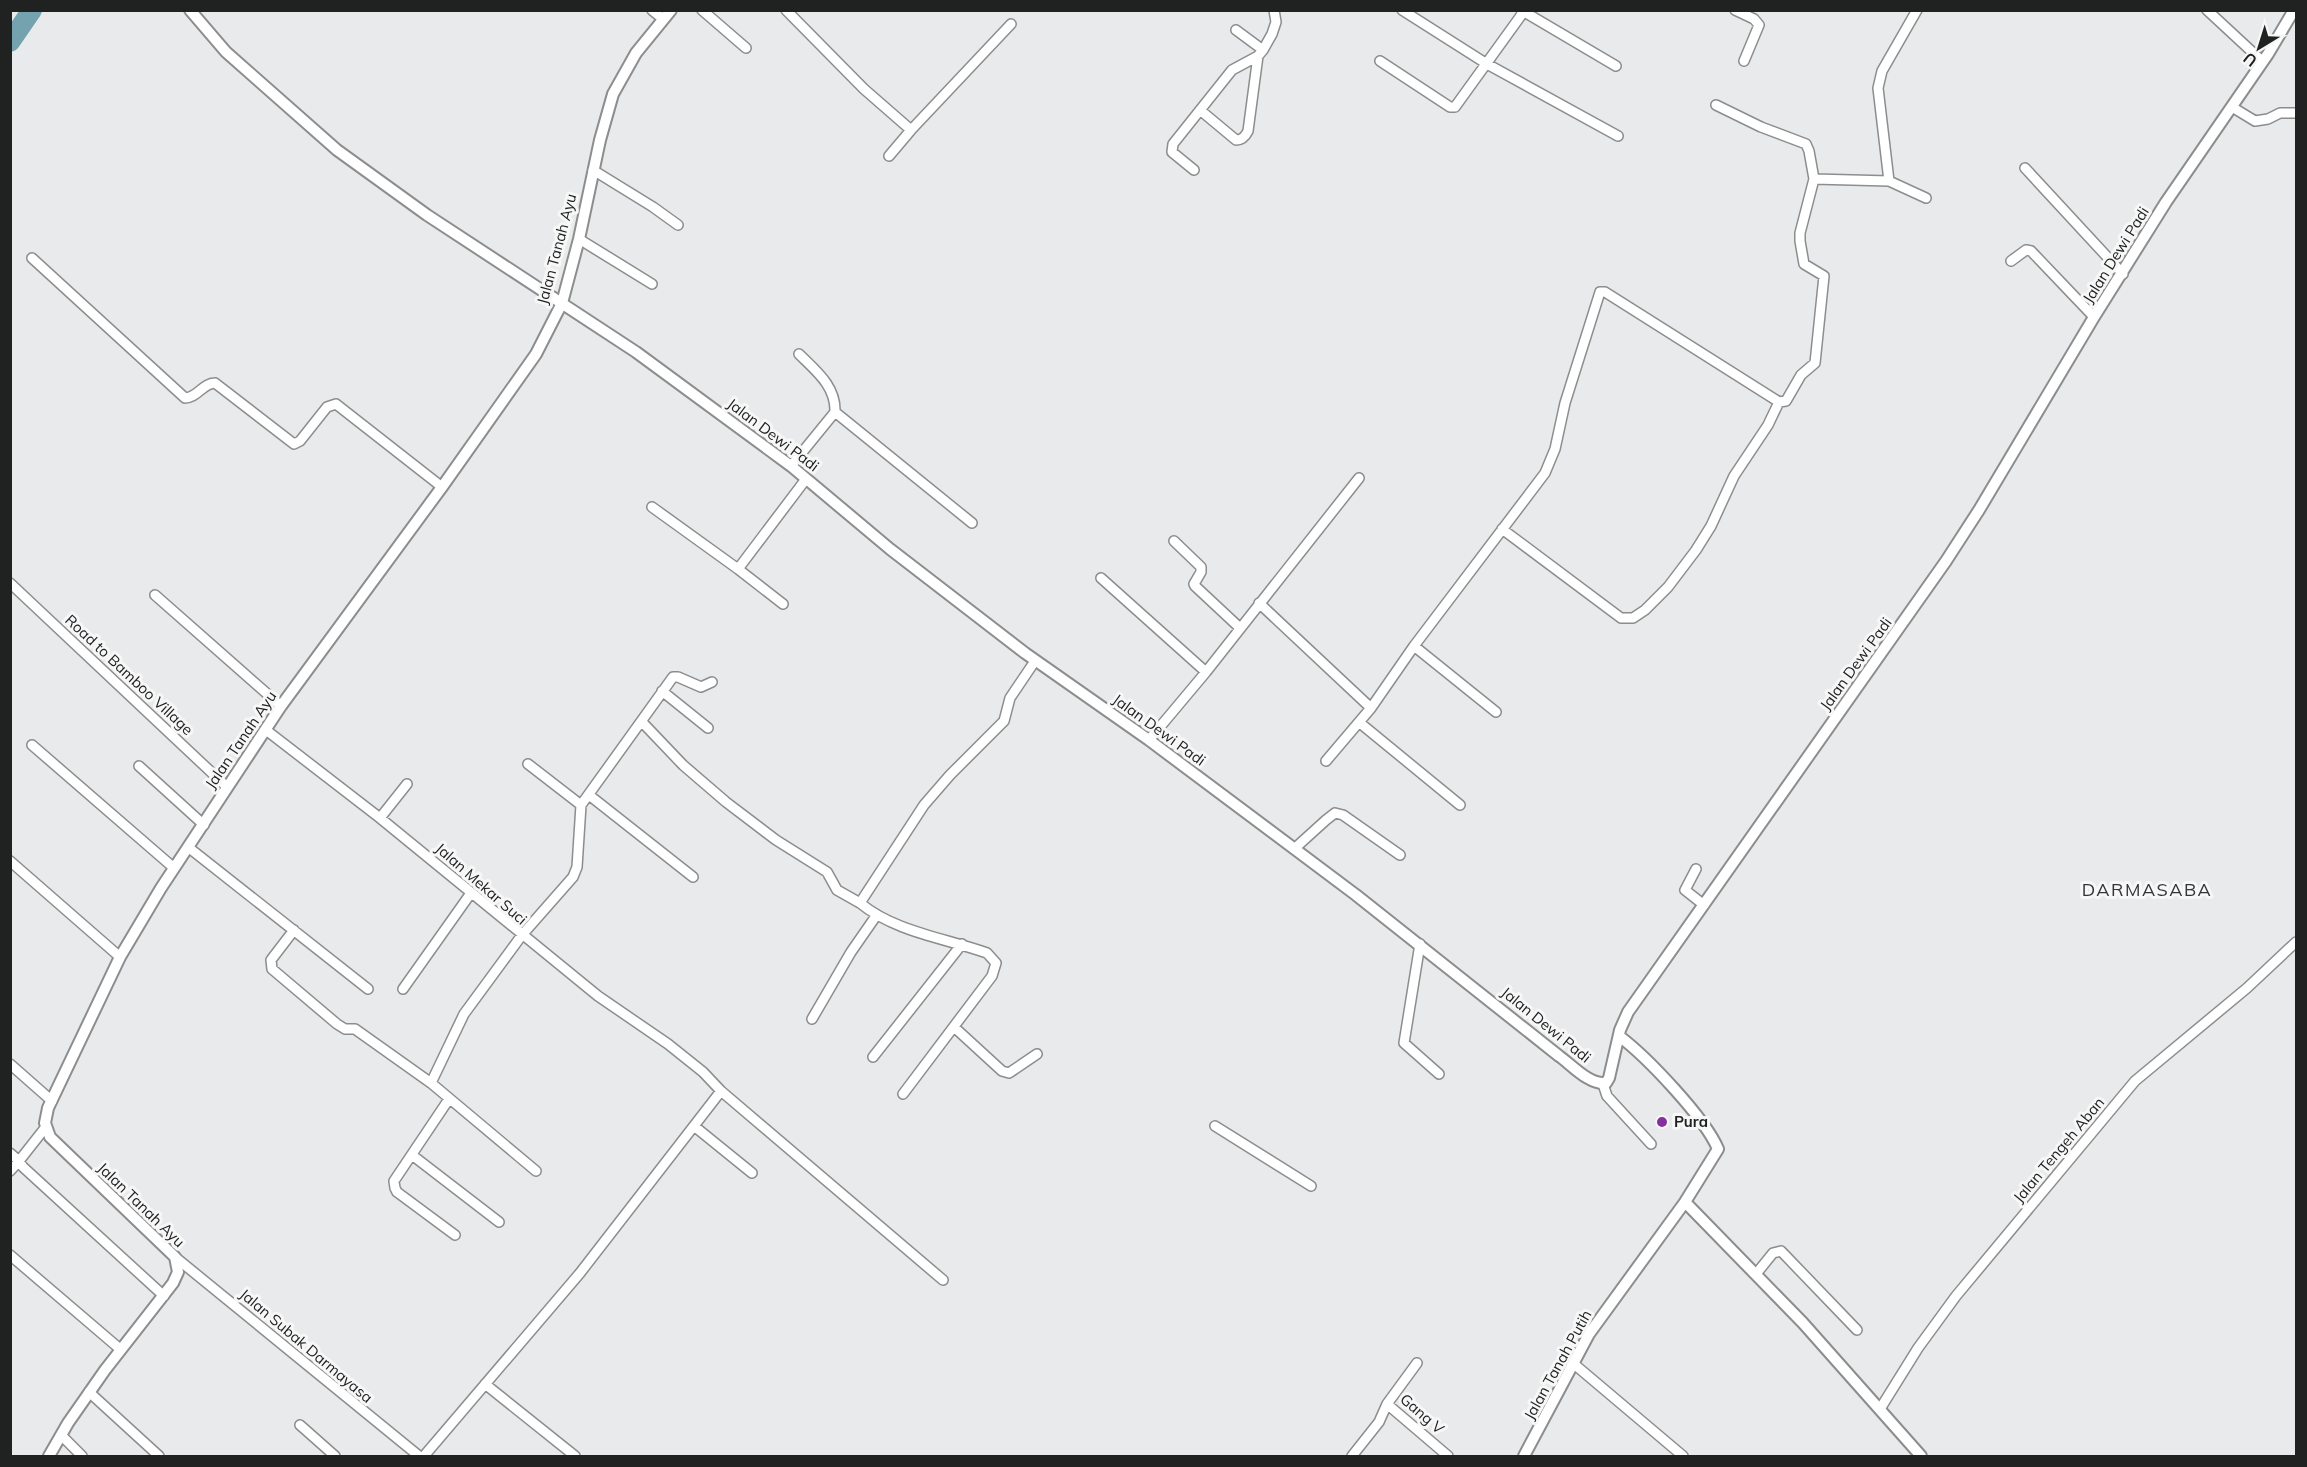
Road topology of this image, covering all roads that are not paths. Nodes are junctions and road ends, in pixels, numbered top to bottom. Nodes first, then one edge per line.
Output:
1 (190, 10) edge
2 (652, 10) edge
3 (671, 10) edge
4 (702, 10) edge
5 (786, 10) edge
6 (1274, 10) edge
7 (1402, 10) edge
8 (1735, 10) edge
9 (1917, 10) edge
10 (2294, 10) edge
11 (1523, 11) edge
12 (2207, 11) edge
13 (663, 19) junction
14 (1011, 24) dead end
15 (1236, 30) dead end
16 (747, 48) dead end
17 (1261, 53) junction
18 (1744, 60) dead end
19 (1380, 61) dead end
20 (2262, 61) junction
21 (1487, 64) junction
22 (1617, 66) dead end
23 (1716, 105) dead end
24 (2231, 109) junction
25 (1200, 110) junction
26 (2296, 113) edge
27 (911, 130) junction
28 (1618, 136) dead end
29 (889, 156) dead end
30 (2025, 168) dead end
31 (593, 170) junction
32 (1194, 170) dead end
33 (1814, 179) junction
34 (1883, 181) junction
35 (1926, 198) dead end
36 (678, 225) dead end
37 (579, 239) junction
38 (32, 258) dead end
39 (2011, 261) dead end
40 (2122, 274) junction
41 (652, 284) dead end
42 (562, 303) junction
43 (2094, 316) junction
44 (799, 354) dead end
45 (1779, 402) junction
46 (835, 412) junction
47 (791, 466) junction
48 (1359, 478) dead end
49 (806, 479) junction
50 (442, 487) junction
51 (652, 507) dead end
52 (972, 524) dead end
53 (1503, 529) junction
54 (1174, 542) dead end
55 (738, 569) junction
56 (1101, 578) dead end
57 (10, 583) edge
58 (155, 595) dead end
59 (1259, 603) junction
60 (783, 604) dead end
61 (1240, 628) junction
62 (1414, 646) junction
63 (1035, 661) junction
64 (1206, 672) junction
65 (712, 682) dead end
66 (662, 691) junction
67 (281, 706) junction
68 (1371, 708) junction
69 (1496, 712) dead end
70 (642, 722) junction
71 (1360, 723) junction
72 (708, 728) dead end
73 (266, 730) junction
74 (1149, 740) junction
75 (32, 745) dead end
76 (1326, 761) dead end
77 (528, 764) dead end
78 (139, 766) dead end
79 (407, 784) dead end
80 (227, 788) junction
81 (589, 795) junction
82 (581, 805) junction
83 (1460, 805) dead end
84 (380, 818) junction
85 (204, 825) junction
86 (188, 847) junction
87 (1294, 849) junction
88 (1400, 855) dead end
89 (10, 861) edge
90 (174, 868) junction
91 (1696, 869) dead end
92 (693, 877) dead end
93 (471, 893) junction
94 (860, 903) junction
95 (1704, 905) junction
96 (876, 916) junction
97 (294, 930) junction
98 (522, 935) junction
99 (2296, 942) edge
100 (962, 944) junction
101 (1421, 946) junction
102 (120, 957) junction
103 (368, 988) dead end
104 (403, 989) dead end
105 (812, 1018) dead end
106 (954, 1027) junction
107 (1619, 1036) junction
108 (1036, 1054) dead end
109 (873, 1057) dead end
110 (10, 1064) edge
111 (1439, 1074) dead end
112 (431, 1083) junction
113 (1603, 1084) junction
114 (721, 1091) junction
115 (903, 1094) dead end
116 (449, 1099) junction
117 (52, 1101) junction
118 (694, 1126) junction
119 (1215, 1126) dead end
120 (45, 1128) junction
121 (1651, 1144) dead end
122 (10, 1153) edge
123 (412, 1155) junction
124 (19, 1161) junction
125 (10, 1171) edge
126 (536, 1171) dead end
127 (752, 1173) dead end
128 (1311, 1186) dead end
129 (1685, 1202) junction
130 (499, 1222) dead end
131 (455, 1235) dead end
132 (10, 1255) edge
133 (175, 1257) junction
134 (1756, 1274) junction
135 (943, 1280) dead end
136 (164, 1296) junction
137 (1857, 1330) dead end
138 (120, 1349) junction
139 (1417, 1363) dead end
140 (1574, 1364) junction
141 (485, 1384) junction
142 (89, 1392) junction
143 (1387, 1404) junction
144 (1880, 1409) junction
145 (300, 1425) dead end
146 (61, 1435) junction
147 (412, 1455) edge
148 (49, 1456) edge
149 (82, 1456) edge
150 (159, 1456) edge
151 (335, 1456) edge
152 (424, 1456) edge
153 (575, 1456) edge
154 (1352, 1456) edge
155 (1448, 1456) edge
156 (1524, 1456) edge
157 (1683, 1456) edge
158 (1921, 1456) edge

1 - 42 street, Jalan Dewi Padi
2 - 13 street
3 - 13 street, Jalan Tanah Ayu
4 - 16 street
5 - 27 street
6 - 17 street
7 - 21 street
8 - 18 street
9 - 34 street
10 - 20 street, Jalan Dewi Padi
11 - 21 street
11 - 22 street
12 - 20 street
13 - 31 street, Jalan Tanah Ayu
14 - 27 street
15 - 17 street
17 - 25 street
17 - 25 street
19 - 21 street
20 - 24 street, Jalan Dewi Padi
21 - 28 street
23 - 33 street
24 - 26 street
24 - 40 street, Jalan Dewi Padi
25 - 32 street
27 - 29 street
30 - 40 street
31 - 36 street
31 - 37 street, Jalan Tanah Ayu
33 - 34 street
33 - 45 street
34 - 35 street
37 - 41 street
37 - 42 street, Jalan Tanah Ayu
38 - 50 street
39 - 43 street
40 - 43 street, Jalan Dewi Padi
42 - 47 street, Jalan Dewi Padi
42 - 50 street, Jalan Tanah Ayu
43 - 95 street, Jalan Dewi Padi
44 - 46 street
45 - 53 street
45 - 53 street
46 - 47 street
46 - 52 street
47 - 49 street, Jalan Dewi Padi
48 - 59 street
49 - 55 street
49 - 63 street, Jalan Dewi Padi
50 - 67 street, Jalan Tanah Ayu
51 - 55 street
53 - 62 street
54 - 61 street
55 - 60 street
56 - 64 street
57 - 80 street, Road to Bamboo Village
58 - 67 street
59 - 61 street
59 - 68 street
61 - 64 street
62 - 68 street
62 - 69 street
63 - 74 street, Jalan Dewi Padi
63 - 94 street
64 - 74 street
65 - 66 street
66 - 70 street
66 - 72 street
67 - 73 street, Jalan Tanah Ayu
68 - 71 street
70 - 81 street
70 - 94 street
71 - 76 street
71 - 83 street
73 - 80 street, Jalan Tanah Ayu
73 - 84 street, Jalan Mekar Suci
74 - 87 street, Jalan Dewi Padi
75 - 90 street
77 - 82 street
78 - 85 street
79 - 84 street
80 - 85 street, Jalan Tanah Ayu
81 - 82 street
81 - 92 street
82 - 98 street
84 - 93 street, Jalan Mekar Suci
85 - 86 street, Jalan Tanah Ayu
86 - 90 street, Jalan Tanah Ayu
86 - 97 street
87 - 88 street
87 - 101 street, Jalan Dewi Padi
89 - 102 street
90 - 102 street, Jalan Tanah Ayu
91 - 95 street
93 - 98 street, Jalan Mekar Suci
93 - 104 street
94 - 96 street
95 - 107 street, Jalan Dewi Padi
96 - 100 street
96 - 105 street
97 - 103 street
97 - 112 street
98 - 112 street, Jalan Mekar Suci
98 - 114 street
99 - 144 street, Jalan Tengeh Aban
100 - 106 street
100 - 109 street
101 - 111 street
101 - 113 street, Jalan Dewi Padi
102 - 117 street, Jalan Tanah Ayu
106 - 108 street
106 - 115 street
107 - 113 street, Jalan Dewi Padi
107 - 129 street, Jalan Tanah Putih
110 - 117 street
112 - 116 street
113 - 121 street
114 - 118 street
114 - 135 street
116 - 123 street
116 - 126 street
117 - 120 street, Jalan Tanah Ayu
118 - 127 street
118 - 141 street
119 - 128 street
120 - 124 street
120 - 133 street, Jalan Tanah Ayu
122 - 124 street
123 - 130 street
123 - 131 street
124 - 125 street
124 - 136 street
129 - 134 street
129 - 140 street, Jalan Tanah Putih
132 - 138 street
133 - 136 street, Jalan Tanah Ayu
133 - 147 street, Jalan Subak Darmayasa
134 - 137 street
134 - 144 street
136 - 138 street, Jalan Tanah Ayu
138 - 142 street, Jalan Tanah Ayu
139 - 143 street, Gang V
140 - 156 street, Jalan Tanah Putih
140 - 157 street
141 - 152 street
141 - 153 street
142 - 146 street, Jalan Tanah Ayu
142 - 150 street
143 - 154 street
143 - 155 street, Gang V
144 - 158 street
145 - 151 street
146 - 148 street, Jalan Tanah Ayu
146 - 149 street

